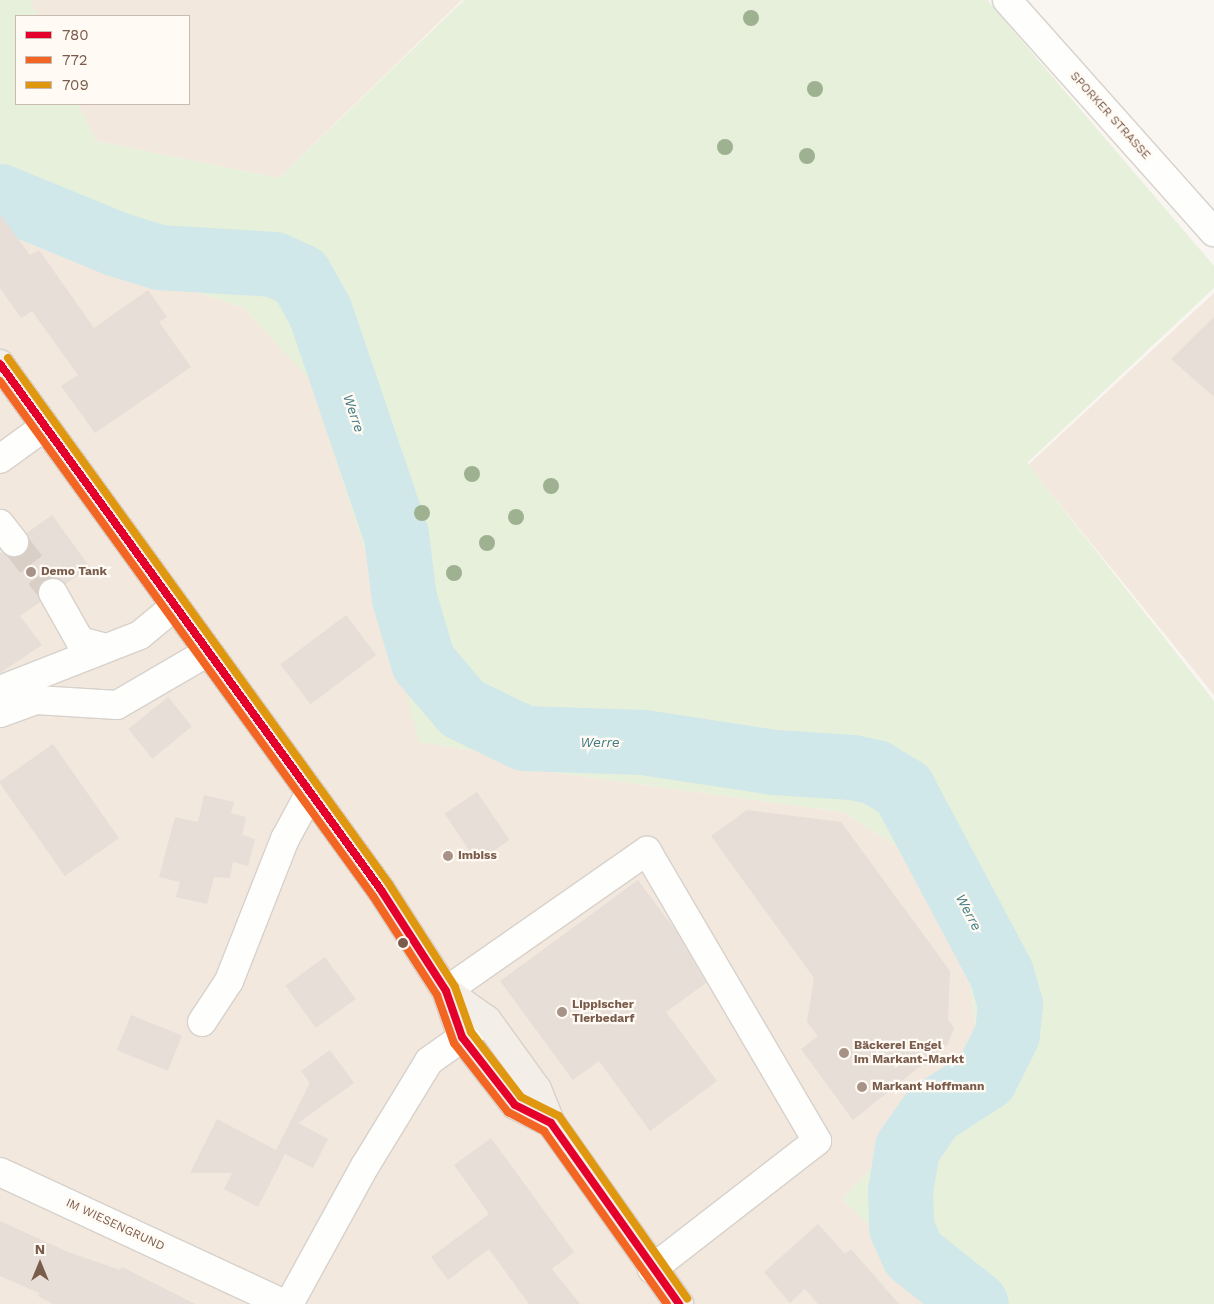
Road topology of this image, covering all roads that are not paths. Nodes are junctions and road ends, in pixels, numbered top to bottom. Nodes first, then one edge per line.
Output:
1 (1007, 0) edge
2 (1214, 232) edge
3 (0, 364) edge
4 (44, 427) junction
5 (0, 459) edge
6 (53, 593) tunnel mouth
7 (175, 606) junction
8 (106, 648) junction
9 (208, 652) junction
10 (0, 690) edge
11 (0, 712) edge
12 (310, 793) junction
13 (446, 991) junction
14 (487, 1020) junction
15 (202, 1022) dead end
16 (462, 1037) junction
17 (551, 1123) junction
18 (0, 1172) edge
19 (652, 1269) junction
20 (284, 1304) edge
21 (289, 1304) edge
22 (679, 1304) edge

1 - 2 street, SPORKER STRASSE
3 - 4 main road
4 - 5 street
4 - 7 main road
6 - 8 street
7 - 8 street
7 - 9 main road
8 - 10 street
9 - 11 street
9 - 12 main road
12 - 13 main road
12 - 15 street
13 - 14 main road
13 - 16 main road
13 - 19 street
14 - 16 street
14 - 17 main road
16 - 17 main road
16 - 21 street
17 - 19 main road
18 - 20 street, IM WIESENGRUND
19 - 22 main road

